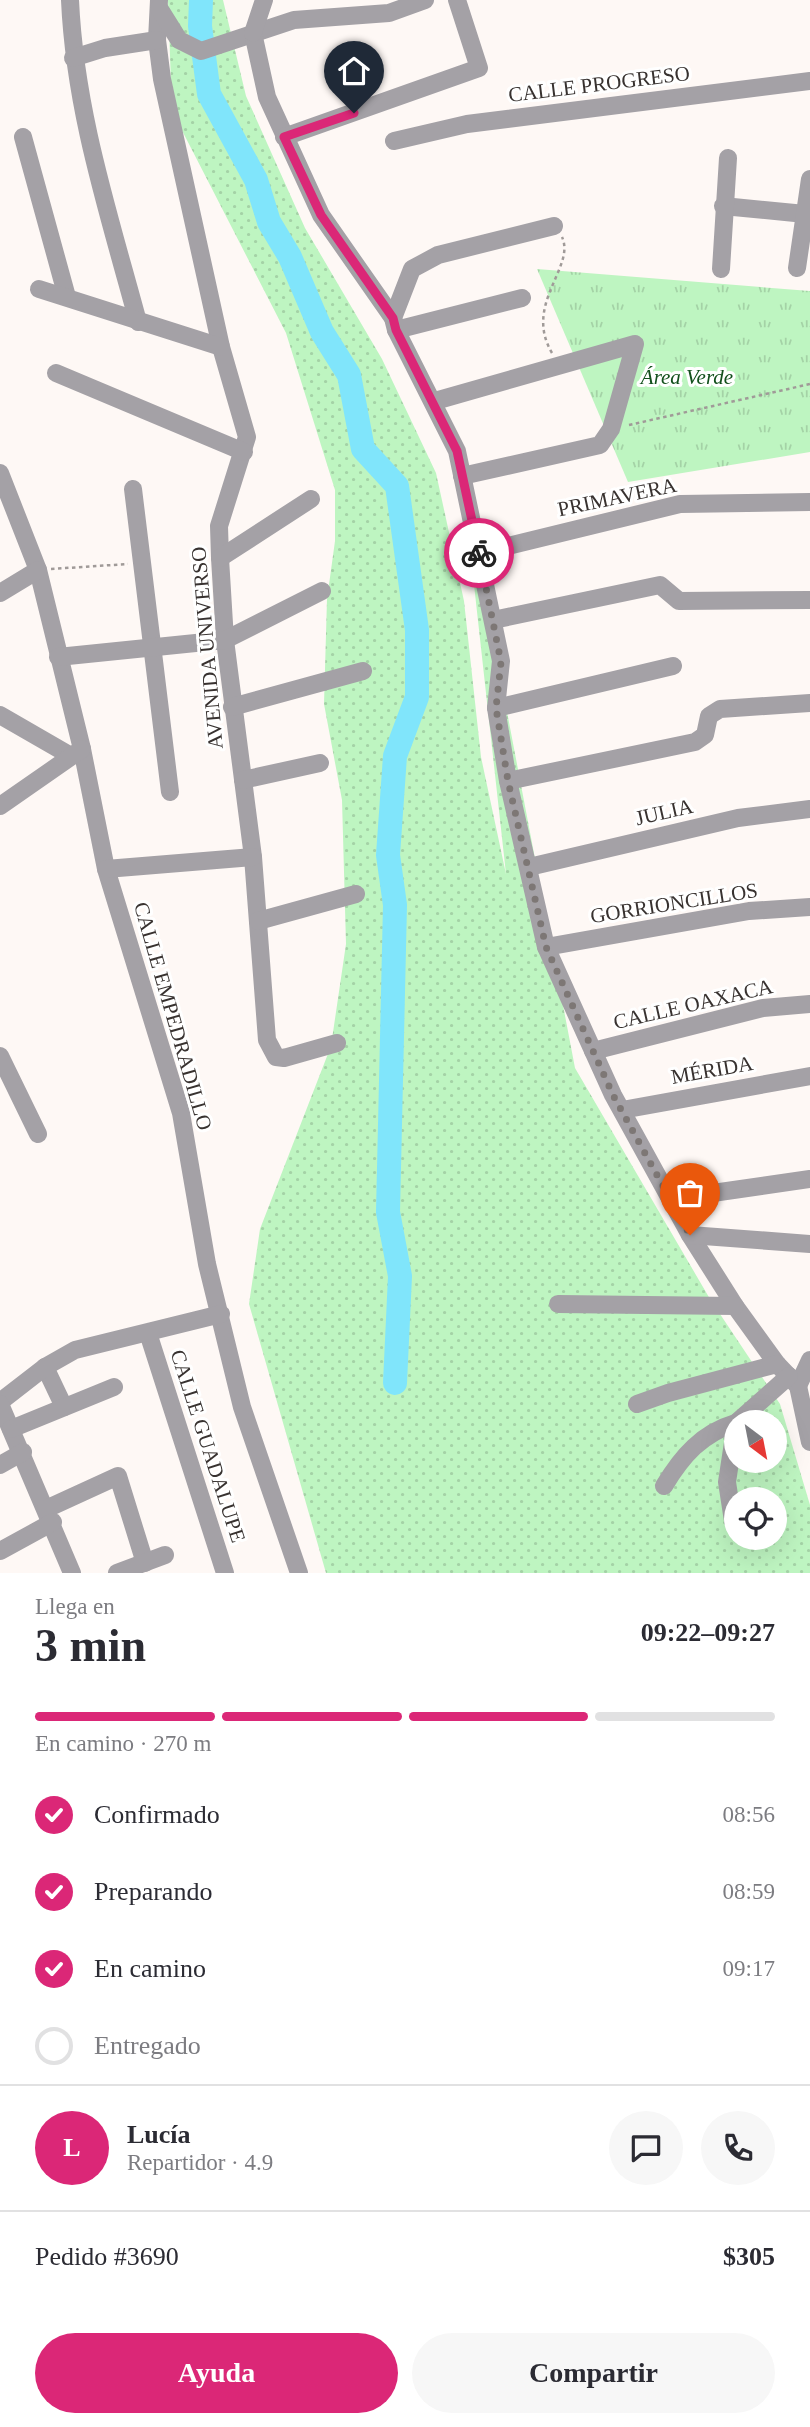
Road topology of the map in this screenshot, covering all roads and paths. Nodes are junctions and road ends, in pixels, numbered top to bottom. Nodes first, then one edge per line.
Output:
1 (70, 0) edge
2 (264, 0) edge
3 (425, 0) edge
4 (457, 0) edge
5 (159, 4) edge
6 (357, 7) edge
7 (253, 33) junction
8 (157, 40) junction
9 (73, 58) junction
10 (810, 81) edge
11 (23, 136) dead end
12 (284, 137) junction
13 (394, 141) dead end
14 (728, 158) dead end
15 (810, 179) edge
16 (723, 206) junction
17 (805, 214) junction
18 (554, 226) joint
19 (797, 268) dead end
20 (721, 269) dead end
21 (39, 289) dead end
22 (67, 297) junction
23 (522, 298) dead end
24 (138, 322) junction
25 (395, 324) junction
26 (221, 347) junction
27 (558, 365) junction
28 (56, 373) dead end
29 (810, 384) edge
30 (435, 401) junction
31 (611, 429) junction
32 (244, 452) junction
33 (0, 472) edge
34 (462, 477) junction
35 (133, 489) dead end
36 (311, 499) dead end
37 (810, 502) edge
38 (479, 553) junction
39 (220, 558) junction
40 (142, 563) junction
41 (38, 570) junction
42 (322, 591) dead end
43 (0, 593) edge
44 (810, 600) edge
45 (493, 620) junction
46 (225, 640) junction
47 (152, 646) junction
48 (58, 657) junction
49 (673, 666) dead end
50 (363, 671) dead end
51 (810, 703) edge
52 (232, 707) junction
53 (496, 708) junction
54 (0, 715) edge
55 (76, 752) junction
56 (320, 763) dead end
57 (243, 780) junction
58 (508, 781) junction
59 (170, 792) dead end
60 (0, 806) edge
61 (810, 809) edge
62 (253, 856) junction
63 (529, 867) junction
64 (106, 869) junction
65 (356, 894) dead end
66 (810, 907) edge
67 (258, 921) junction
68 (546, 947) junction
69 (807, 1004) edge
70 (337, 1043) dead end
71 (593, 1051) junction
72 (0, 1056) edge
73 (810, 1076) edge
74 (622, 1110) junction
75 (38, 1134) dead end
76 (810, 1179) edge
77 (671, 1199) junction
78 (690, 1235) junction
79 (810, 1244) edge
80 (558, 1304) dead end
81 (735, 1306) junction
82 (220, 1314) junction
83 (148, 1333) junction
84 (810, 1360) edge
85 (45, 1367) junction
86 (788, 1375) junction
87 (114, 1387) dead end
88 (0, 1403) edge
89 (637, 1404) dead end
90 (64, 1407) junction
91 (750, 1410) edge
92 (808, 1420) edge
93 (724, 1426) edge
94 (11, 1429) junction
95 (810, 1442) edge
96 (23, 1452) junction
97 (0, 1465) edge
98 (664, 1486) dead end
99 (49, 1516) junction
100 (0, 1551) edge
101 (165, 1555) dead end
102 (145, 1563) junction
103 (72, 1573) edge
104 (117, 1573) edge
105 (225, 1573) edge
106 (299, 1573) edge

1 - 9 street
2 - 7 street
3 - 6 street
4 - 12 street
5 - 7 street
5 - 8 street, AVENIDA UNIVERSO
6 - 7 street
7 - 12 street
8 - 9 street
8 - 26 street, AVENIDA UNIVERSO
9 - 24 street
10 - 13 street, CALLE PROGRESO
11 - 22 street
12 - 25 street
14 - 16 street
15 - 17 street
16 - 17 street
16 - 20 street
17 - 19 street
18 - 25 street
18 - 27 path
21 - 22 street
22 - 24 street
23 - 25 street
24 - 26 street
25 - 30 street
26 - 32 street, AVENIDA UNIVERSO
27 - 30 street
27 - 31 street
28 - 32 street
29 - 31 path
30 - 34 street
31 - 34 street
32 - 39 street, AVENIDA UNIVERSO
33 - 41 street, CALLE EMPEDRADILLO
34 - 38 street
35 - 40 street
36 - 39 street
37 - 38 street, PRIMAVERA
38 - 45 street
39 - 46 street, AVENIDA UNIVERSO
40 - 41 path
40 - 47 street
41 - 43 street
41 - 48 street, CALLE EMPEDRADILLO
42 - 46 street
44 - 45 street
45 - 53 street
46 - 47 street
46 - 52 street, AVENIDA UNIVERSO
47 - 48 street
47 - 59 street
48 - 55 street, CALLE EMPEDRADILLO
49 - 53 street
50 - 52 street
51 - 58 street
52 - 57 street, AVENIDA UNIVERSO
53 - 58 street
54 - 55 street
55 - 60 street
55 - 64 street, CALLE EMPEDRADILLO
56 - 57 street
57 - 62 street, AVENIDA UNIVERSO
58 - 63 street
61 - 63 street, JULIA
62 - 64 street
62 - 67 street, AVENIDA UNIVERSO
63 - 68 street
64 - 82 street, CALLE EMPEDRADILLO
65 - 67 street
66 - 68 street, GORRIONCILLOS
67 - 70 street, AVENIDA UNIVERSO
68 - 71 street
69 - 71 street, CALLE OAXACA
71 - 74 street
72 - 75 street
73 - 74 street, MÉRIDA
74 - 77 street
76 - 77 street
77 - 78 street
78 - 79 street
78 - 81 street
80 - 81 street
81 - 86 street
82 - 83 street
82 - 106 street, CALLE EMPEDRADILLO
83 - 85 street
83 - 105 street, CALLE GUADALUPE
84 - 86 street
85 - 88 street
85 - 90 street
86 - 89 street
86 - 91 street
86 - 92 street
87 - 90 street
88 - 94 street
90 - 94 street
92 - 95 street
93 - 98 street
94 - 96 street
96 - 97 street
96 - 99 street
99 - 100 street
99 - 102 street
99 - 103 street
101 - 102 street
102 - 104 street

